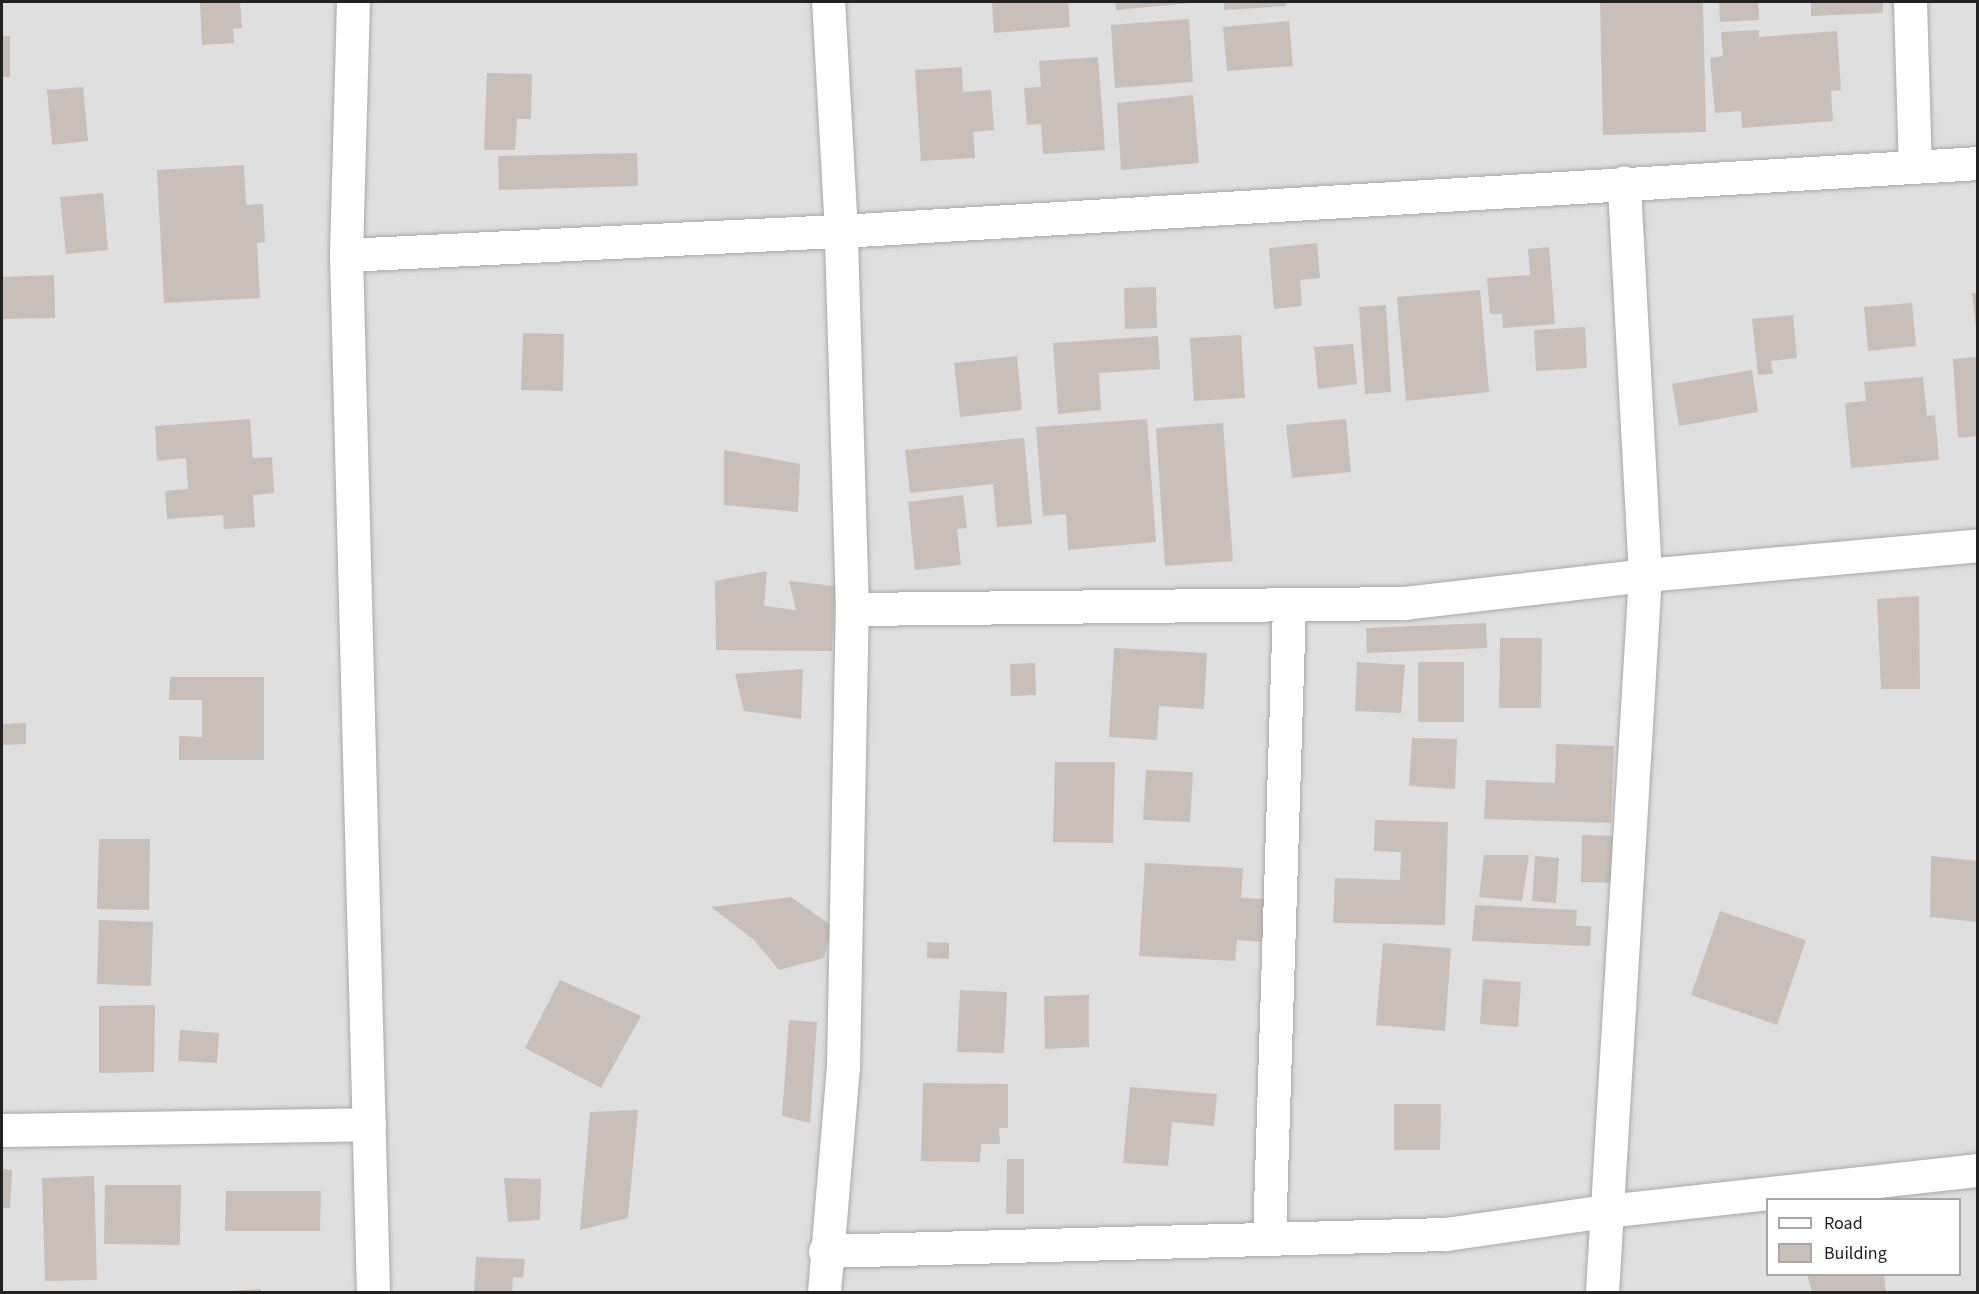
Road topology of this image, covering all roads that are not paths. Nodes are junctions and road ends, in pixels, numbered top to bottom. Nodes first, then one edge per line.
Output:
1 (353, 2) edge
2 (828, 2) edge
3 (1910, 2) edge
4 (1977, 163) edge
5 (1915, 167) junction
6 (1624, 183) junction
7 (841, 231) junction
8 (346, 255) junction
9 (1977, 545) edge
10 (1645, 575) junction
11 (1289, 605) junction
12 (852, 609) junction
13 (369, 1124) junction
14 (2, 1130) edge
15 (1977, 1170) edge
16 (1606, 1211) junction
17 (1269, 1239) junction
18 (825, 1251) junction
19 (373, 1293) edge
20 (824, 1293) edge
21 (1602, 1293) edge

1 - 8 street
2 - 7 street
3 - 5 street
4 - 5 street
5 - 6 street
6 - 7 street
6 - 10 street
7 - 8 street
7 - 12 street
8 - 13 street
9 - 10 street
10 - 11 street
10 - 16 street
11 - 12 street
11 - 17 street
12 - 18 street
13 - 14 street
13 - 19 street
15 - 16 street
16 - 17 street
16 - 21 street
17 - 18 street
18 - 20 street

